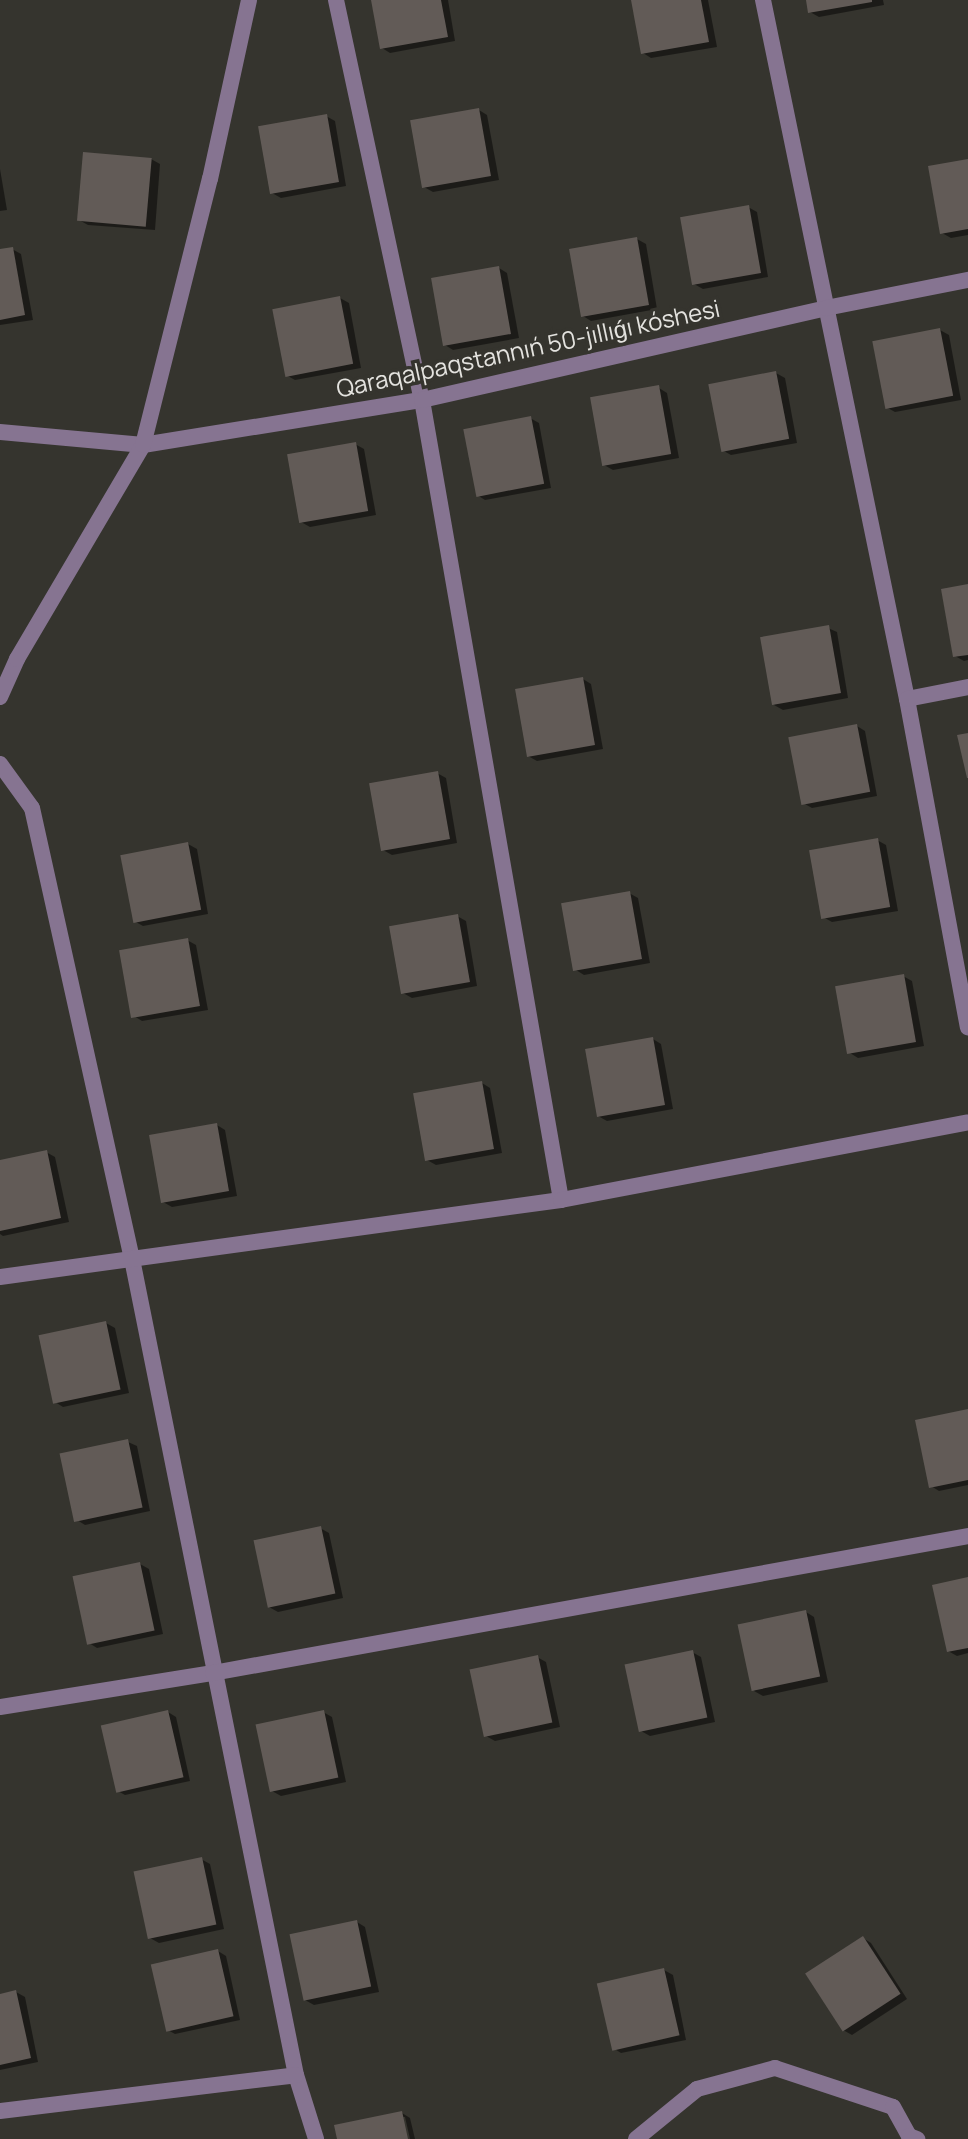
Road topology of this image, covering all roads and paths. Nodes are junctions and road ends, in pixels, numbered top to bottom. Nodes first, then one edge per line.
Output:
1 (249, 0) edge
2 (336, 0) edge
3 (763, 0) edge
4 (968, 280) edge
5 (826, 308) junction
6 (422, 400) junction
7 (0, 432) edge
8 (143, 445) junction
9 (968, 687) edge
10 (0, 697) edge
11 (907, 699) junction
12 (0, 764) edge
13 (968, 1027) edge
14 (968, 1122) edge
15 (561, 1200) junction
16 (132, 1259) junction
17 (0, 1277) edge
18 (968, 1536) edge
19 (213, 1673) junction
20 (0, 1707) edge
21 (296, 2075) junction
22 (0, 2111) edge
23 (911, 2138) edge
24 (316, 2139) edge
25 (636, 2139) edge

1 - 8 street
2 - 6 street
3 - 5 street
4 - 5 street, Qaraqalpaqstannıń 50-jıllıǵı kóshesi
5 - 6 street, Qaraqalpaqstannıń 50-jıllıǵı kóshesi
5 - 11 street
6 - 8 street, Qaraqalpaqstannıń 50-jıllıǵı kóshesi
6 - 15 street
7 - 8 street, Qaraqalpaqstannıń 50-jıllıǵı kóshesi
8 - 10 street
9 - 11 street
11 - 13 street
12 - 16 street
14 - 15 street
15 - 16 street
16 - 17 street
16 - 19 street
18 - 19 street
19 - 20 street
19 - 21 street
21 - 22 street
21 - 24 street
23 - 25 street

